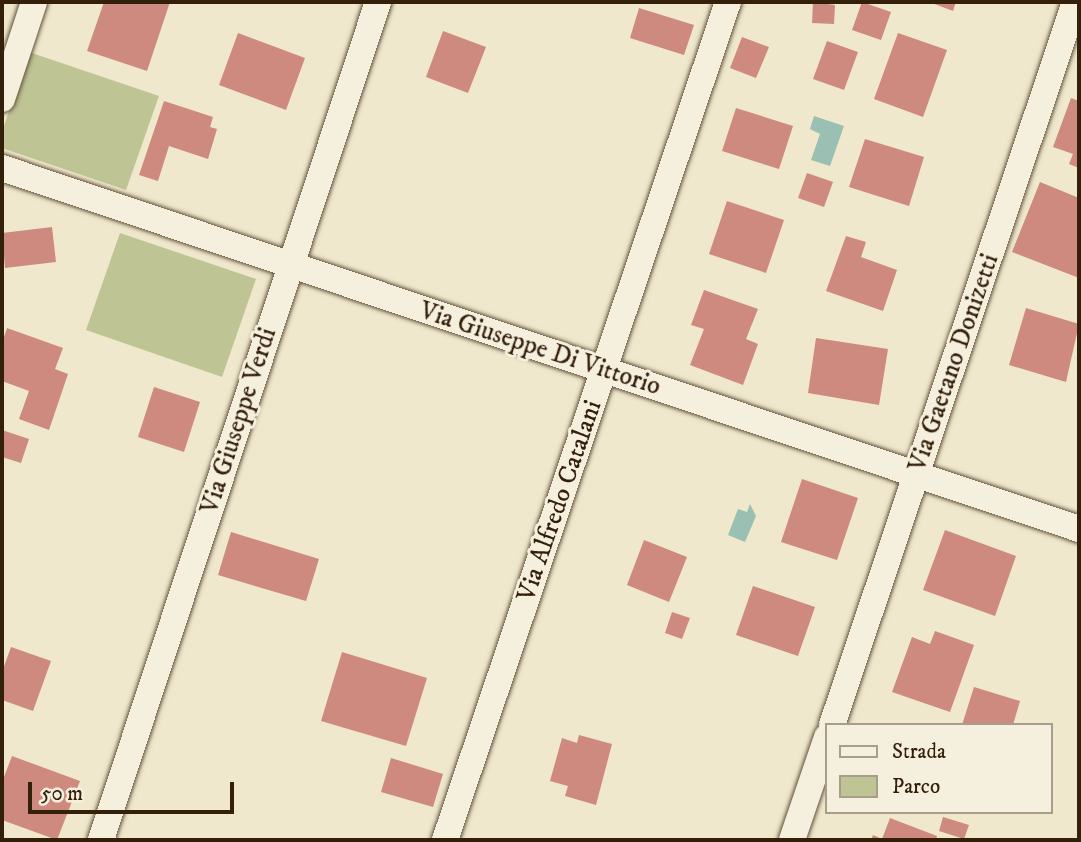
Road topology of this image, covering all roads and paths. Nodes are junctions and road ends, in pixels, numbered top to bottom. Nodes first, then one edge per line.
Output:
1 (33, 2) edge
2 (378, 2) edge
3 (728, 2) edge
4 (1075, 2) edge
5 (2, 99) edge
6 (2, 168) edge
7 (290, 265) junction
8 (604, 370) junction
9 (916, 475) junction
10 (1079, 529) edge
11 (832, 723) edge
12 (825, 743) edge
13 (101, 840) edge
14 (445, 840) edge
15 (792, 840) edge

1 - 5 street
2 - 7 street, Via Giuseppe Verdi
3 - 8 street, Via Alfredo Catalani
4 - 9 street, Via Gaetano Donizetti
6 - 7 street, Via Giuseppe Di Vittorio
7 - 8 street, Via Giuseppe Di Vittorio
7 - 13 street, Via Giuseppe Verdi
8 - 9 street, Via Giuseppe Di Vittorio
8 - 14 street, Via Alfredo Catalani
9 - 10 street, Via Giuseppe Di Vittorio
9 - 11 street, Via Gaetano Donizetti
12 - 15 street

